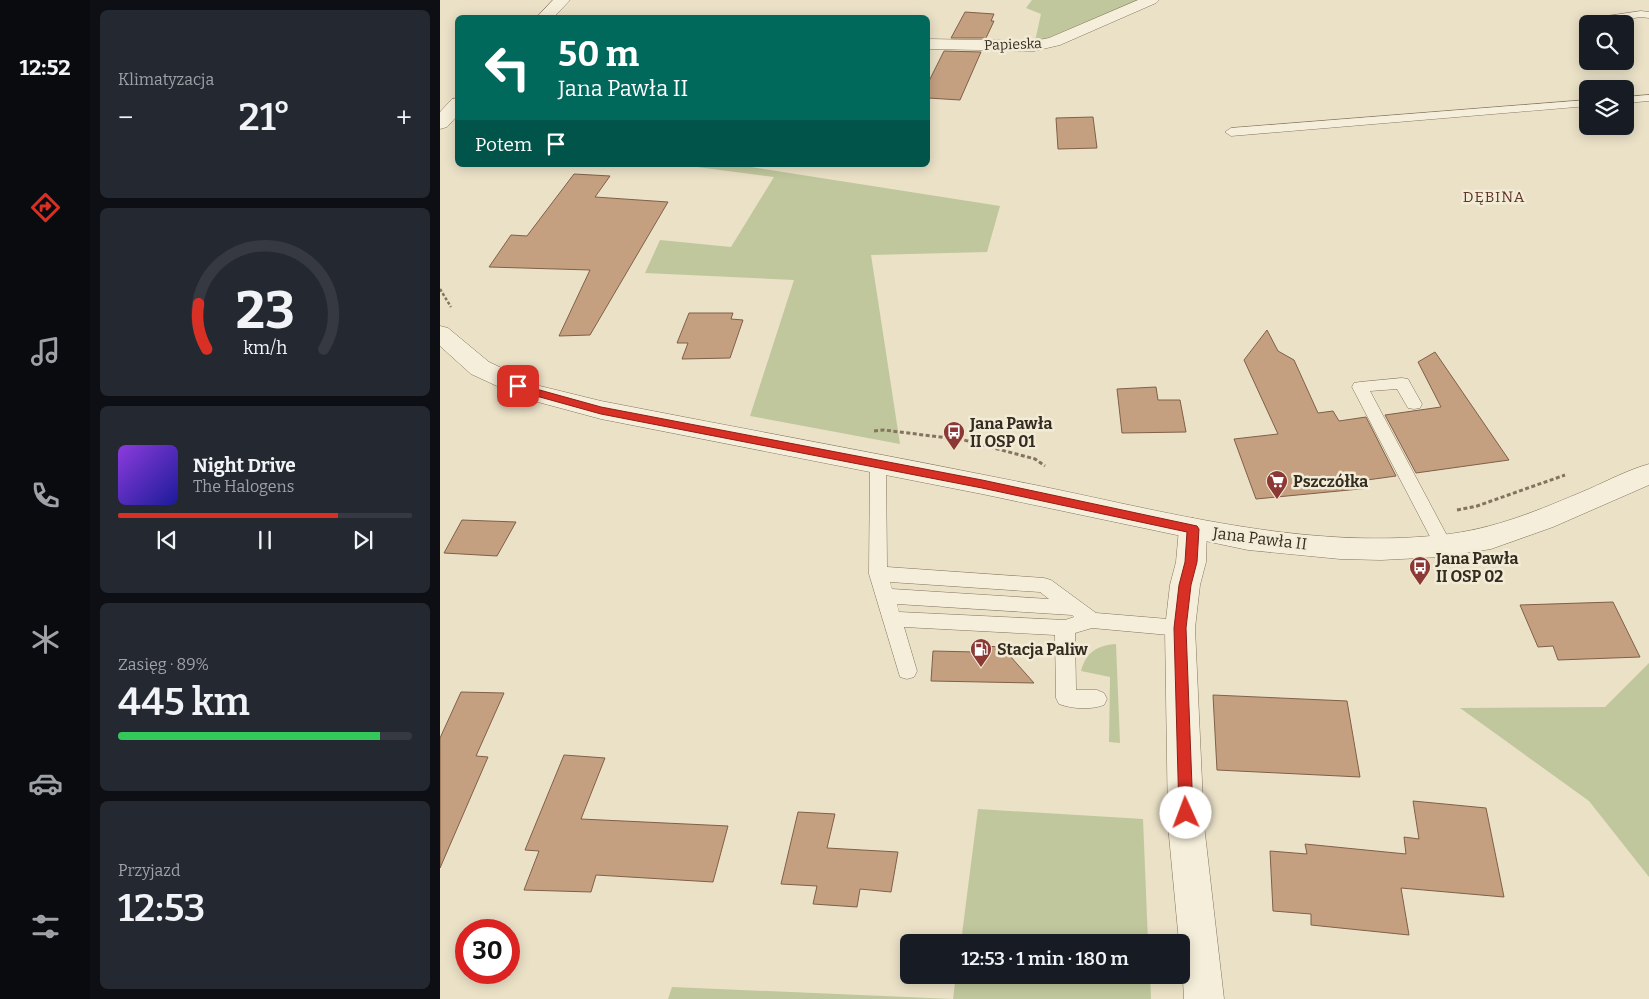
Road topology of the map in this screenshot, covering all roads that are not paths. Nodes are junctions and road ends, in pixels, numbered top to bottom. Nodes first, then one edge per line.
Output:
1 (562, 0) edge
2 (1151, 0) edge
3 (547, 15) edge
4 (1634, 15) edge
5 (1649, 15) edge
6 (930, 44) edge
7 (1649, 98) edge
8 (1634, 99) edge
9 (1579, 104) edge
10 (455, 106) edge
11 (440, 123) edge
12 (1231, 132) dead end
13 (440, 333) edge
14 (1414, 404) dead end
15 (878, 464) junction
16 (1649, 474) edge
17 (1193, 529) junction
18 (1443, 545) junction
19 (878, 574) junction
20 (884, 596) junction
21 (1075, 608) junction
22 (891, 619) junction
23 (1092, 620) junction
24 (1065, 628) junction
25 (1180, 628) junction
26 (907, 671) dead end
27 (1097, 699) dead end
28 (1204, 999) edge

1 - 3 street
2 - 6 street, Papieska
4 - 5 lane
7 - 8 lane
9 - 12 lane
10 - 11 street
13 - 15 street, Jana Pawła II
14 - 18 lane
15 - 17 street, Jana Pawła II
15 - 19 lane
16 - 18 street, Jana Pawła II
17 - 18 street, Jana Pawła II
17 - 25 street
19 - 20 lane
19 - 21 lane
20 - 21 lane
20 - 22 lane
21 - 23 lane
22 - 24 lane
22 - 26 lane
23 - 24 lane
23 - 25 lane
24 - 27 lane
25 - 28 street

